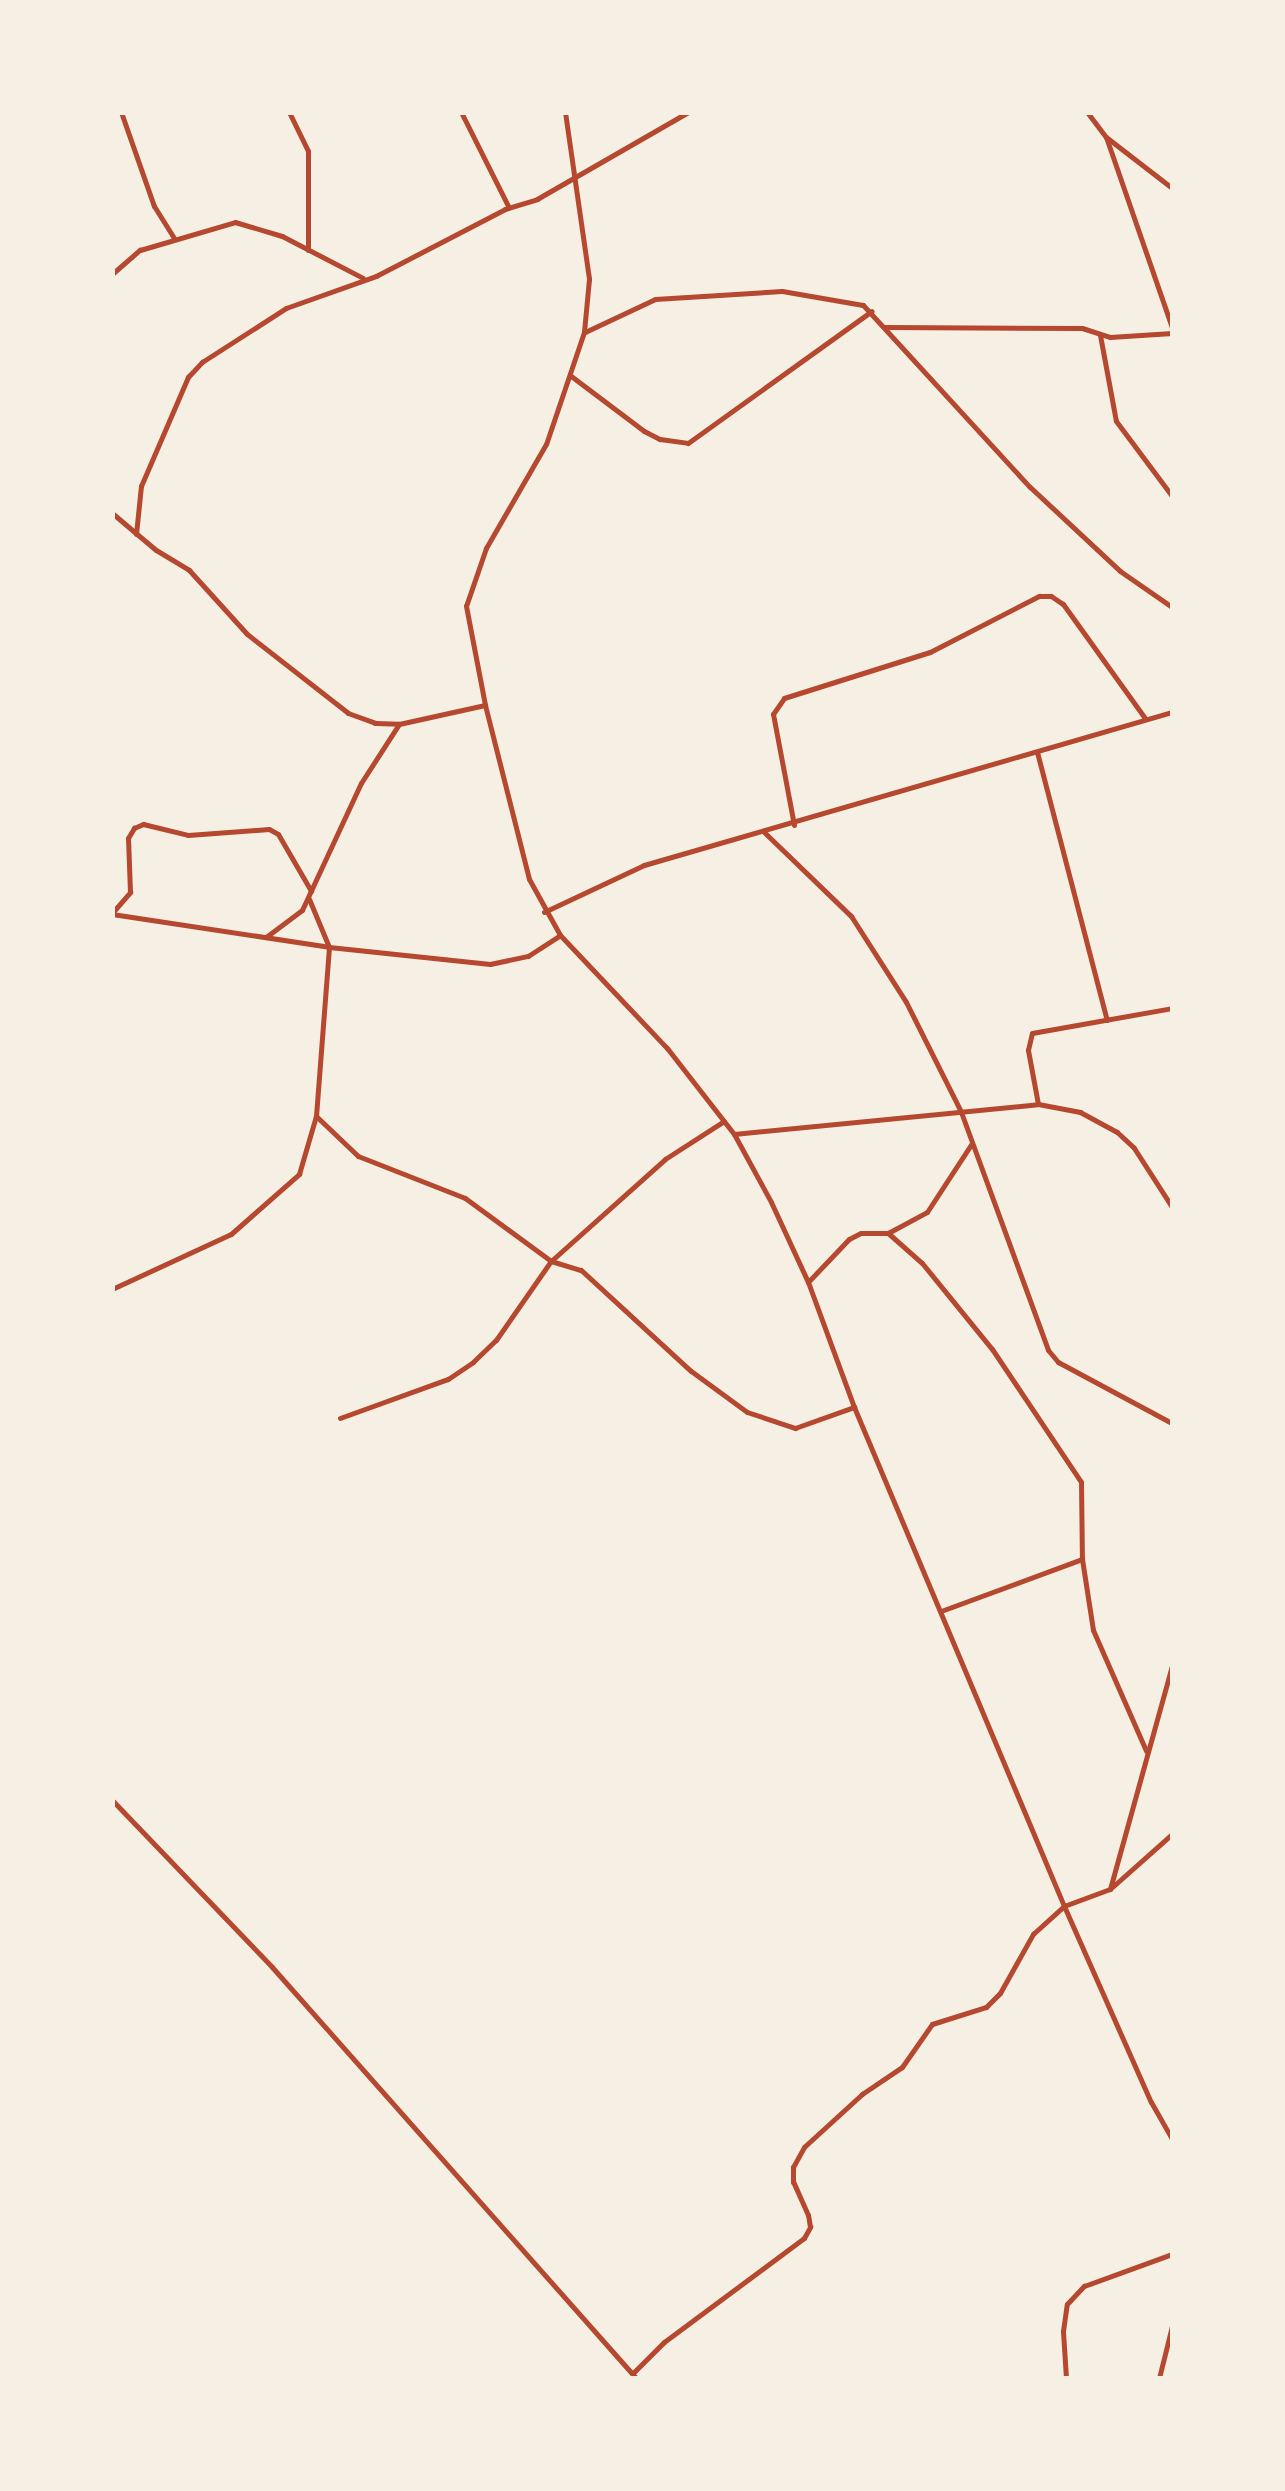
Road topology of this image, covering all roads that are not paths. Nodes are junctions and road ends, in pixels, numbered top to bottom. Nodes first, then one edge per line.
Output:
1 (120, 112) edge
2 (289, 112) edge
3 (461, 112) edge
4 (565, 112) edge
5 (688, 112) edge
6 (1087, 112) edge
7 (1106, 137) junction
8 (576, 178) junction
9 (1172, 188) edge
10 (509, 208) junction
11 (174, 238) junction
12 (308, 251) junction
13 (112, 274) edge
14 (364, 278) junction
15 (872, 311) junction
16 (884, 326) junction
17 (1172, 330) edge
18 (584, 332) junction
19 (1100, 334) junction
20 (571, 376) junction
21 (1172, 496) edge
22 (112, 513) edge
23 (136, 534) junction
24 (1172, 608) edge
25 (484, 705) junction
26 (1172, 712) edge
27 (1145, 718) junction
28 (399, 724) junction
29 (1037, 752) junction
30 (794, 825) junction
31 (766, 833) junction
32 (1172, 854) edge
33 (1172, 885) edge
34 (310, 895) junction
35 (544, 912) junction
36 (112, 913) edge
37 (560, 934) junction
38 (266, 937) junction
39 (329, 946) junction
40 (1172, 1008) edge
41 (1107, 1020) junction
42 (1038, 1104) junction
43 (961, 1112) junction
44 (316, 1116) junction
45 (724, 1121) junction
46 (734, 1134) junction
47 (972, 1143) junction
48 (1172, 1207) edge
49 (888, 1233) junction
50 (550, 1262) junction
51 (808, 1282) junction
52 (112, 1289) edge
53 (854, 1407) junction
54 (340, 1418) dead end
55 (1172, 1423) edge
56 (1082, 1559) junction
57 (941, 1610) junction
58 (1172, 1666) edge
59 (1146, 1751) junction
60 (112, 1800) edge
61 (1172, 1834) edge
62 (1110, 1889) junction
63 (1064, 1906) junction
64 (1172, 2139) edge
65 (1172, 2254) edge
66 (1172, 2326) edge
67 (634, 2376) edge
68 (1066, 2378) edge
69 (1159, 2378) edge

1 - 11 street
2 - 12 street
3 - 10 street
4 - 8 street
5 - 8 street
6 - 7 street
7 - 9 street
7 - 17 street
8 - 10 street
8 - 18 street
10 - 14 street
11 - 12 street
11 - 13 street
12 - 14 street
14 - 23 street
15 - 16 street
15 - 18 street
15 - 20 street
16 - 19 street
16 - 24 street
17 - 19 street
18 - 20 street
19 - 21 street
20 - 25 street
22 - 23 street
23 - 28 street
25 - 28 street
25 - 35 street
26 - 27 street
27 - 29 street
27 - 30 street
28 - 34 street
29 - 30 street
29 - 41 street
30 - 31 street
31 - 35 street
31 - 43 street
32 - 33 street
34 - 36 street
34 - 38 street
34 - 39 street
35 - 37 street
36 - 38 street
37 - 39 street
37 - 45 street
38 - 39 street
39 - 44 street
40 - 41 street
41 - 42 street
42 - 43 street
42 - 48 street
43 - 46 street
43 - 47 street
44 - 50 street
44 - 52 street
45 - 46 street
45 - 50 street
46 - 51 street
47 - 49 street
47 - 55 street
49 - 51 street
49 - 56 street
50 - 53 street
50 - 54 street
51 - 53 street
53 - 57 street
56 - 57 street
56 - 59 street
57 - 63 street
58 - 59 street
59 - 62 street
60 - 67 street
61 - 62 street
62 - 63 street
63 - 64 street
63 - 67 street
65 - 68 street
66 - 69 street

